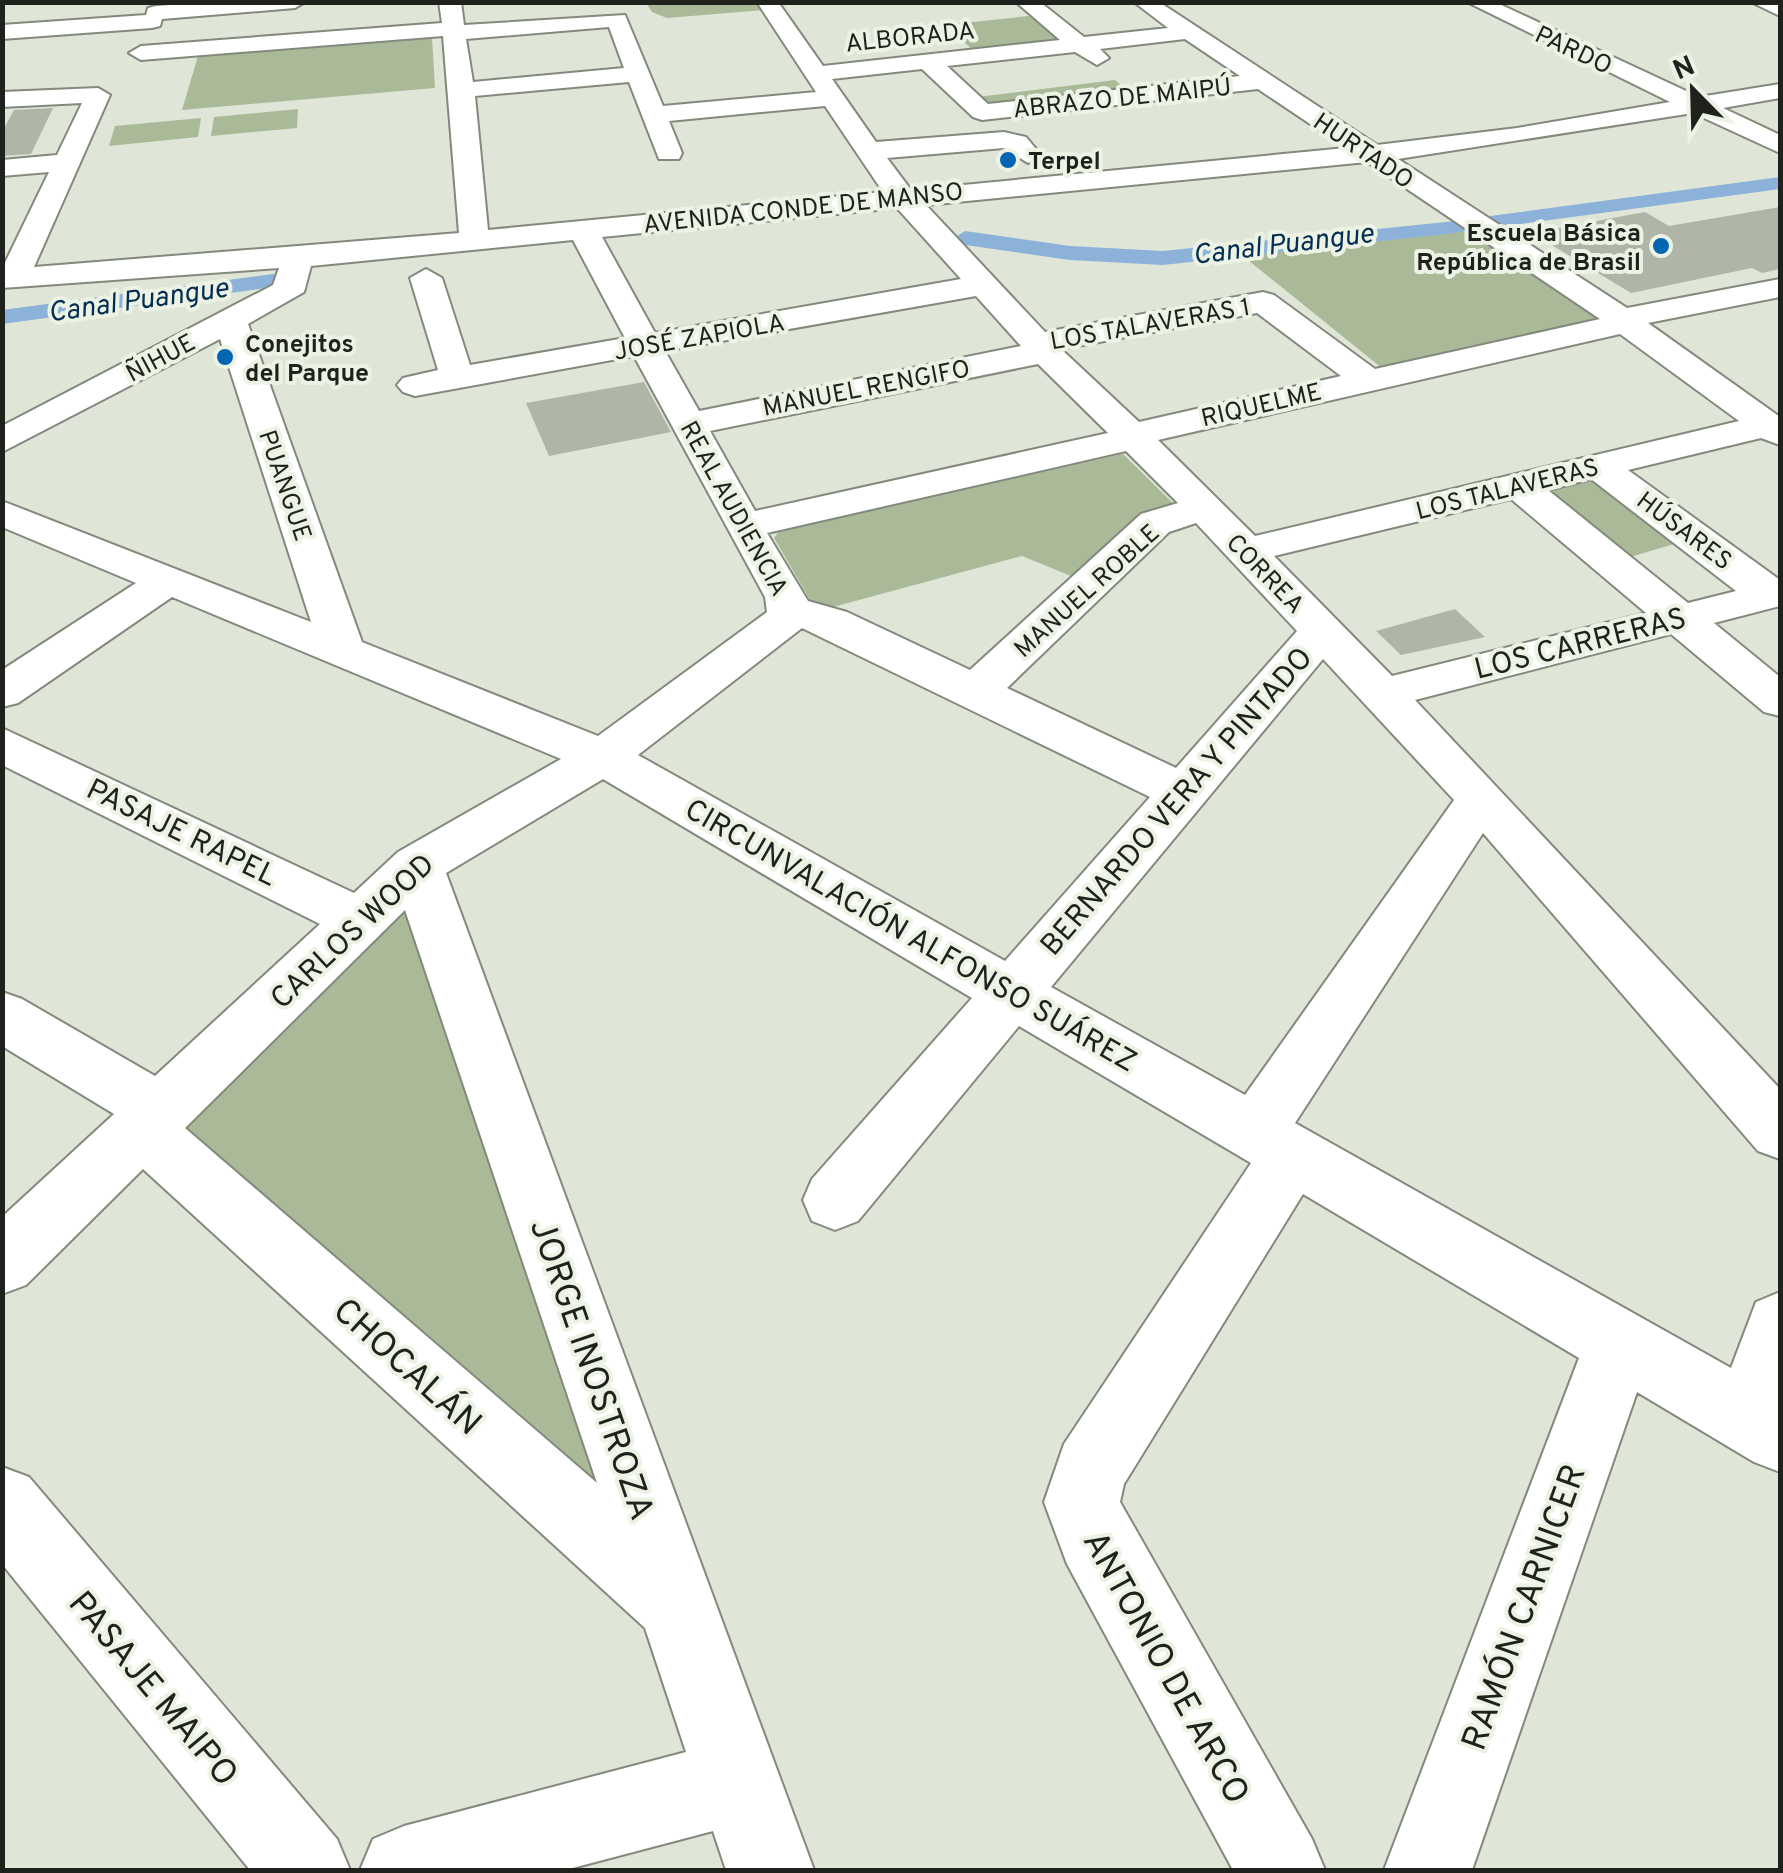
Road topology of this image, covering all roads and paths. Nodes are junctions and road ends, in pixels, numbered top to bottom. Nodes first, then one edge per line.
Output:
1 (100, 2) edge
2 (295, 2) edge
3 (1026, 2) edge
4 (1144, 2) edge
5 (1477, 2) edge
6 (1761, 2) edge
7 (776, 5) edge
8 (2, 10) edge
9 (1780, 10) edge
10 (452, 22) edge
11 (2, 32) edge
12 (1188, 32) junction
13 (828, 36) dead end
14 (793, 40) junction
15 (1079, 44) junction
16 (137, 47) edge
17 (2, 55) edge
18 (928, 62) junction
19 (638, 74) junction
20 (816, 74) junction
21 (2, 80) edge
22 (1261, 81) junction
23 (462, 90) junction
24 (1780, 91) edge
25 (1142, 94) junction
26 (833, 98) junction
27 (2, 100) edge
28 (1698, 106) junction
29 (654, 115) junction
30 (965, 144) junction
31 (1780, 145) edge
32 (868, 151) junction
33 (670, 153) dead end
34 (1368, 154) junction
35 (71, 162) junction
36 (2, 168) edge
37 (1062, 181) junction
38 (993, 188) junction
39 (904, 196) junction
40 (583, 230) junction
41 (474, 240) junction
42 (296, 258) junction
43 (426, 278) dead end
44 (6, 283) edge
45 (982, 284) junction
46 (1780, 288) edge
47 (230, 320) junction
48 (1626, 322) junction
49 (646, 346) junction
50 (1041, 348) junction
51 (457, 377) junction
52 (1368, 380) junction
53 (415, 385) dead end
54 (688, 424) junction
55 (1774, 430) edge
56 (1132, 435) junction
57 (2, 441) edge
58 (1598, 466) junction
59 (1519, 486) junction
60 (1204, 507) junction
61 (2, 513) edge
62 (743, 526) junction
63 (1245, 551) junction
64 (169, 580) junction
65 (1775, 595) edge
66 (790, 616) junction
67 (1680, 618) junction
68 (1322, 631) junction
69 (342, 650) junction
70 (977, 690) junction
71 (2, 692) edge
72 (1380, 694) junction
73 (1780, 701) edge
74 (2, 744) edge
75 (603, 757) junction
76 (1184, 793) junction
77 (1483, 800) junction
78 (417, 866) junction
79 (361, 920) junction
80 (1012, 993) junction
81 (2, 1016) edge
82 (152, 1120) junction
83 (1780, 1132) edge
84 (1273, 1144) junction
85 (835, 1200) dead end
86 (2, 1262) edge
87 (1780, 1326) edge
88 (1619, 1343) junction
89 (1765, 1427) edge
90 (2, 1504) edge
91 (675, 1602) junction
92 (738, 1781) junction
93 (306, 1870) edge
94 (404, 1870) edge
95 (770, 1870) edge
96 (1281, 1870) edge
97 (1428, 1870) edge

1 - 8 street
2 - 16 street
3 - 15 street
4 - 12 street, HURTADO
5 - 28 street, PARDO
6 - 9 street
7 - 14 street, CORREA
10 - 16 street
10 - 19 street
10 - 23 street
11 - 16 street
12 - 15 street, ALBORADA
12 - 22 street, HURTADO
13 - 14 street
14 - 20 street, CORREA
15 - 18 street, ALBORADA
15 - 25 street
16 - 17 street
16 - 21 street
18 - 20 street, ALBORADA
18 - 25 street, ABRAZO DE MAIPÚ
19 - 23 street
19 - 29 street
20 - 26 street, CORREA
22 - 25 street, ABRAZO DE MAIPÚ
22 - 34 street, HURTADO
23 - 41 street
24 - 28 street, AVENIDA CONDE DE MANSO
26 - 29 street
26 - 32 street, CORREA
27 - 35 street
28 - 31 street, PARDO
28 - 34 street, AVENIDA CONDE DE MANSO
29 - 33 street
30 - 32 street
30 - 37 street
30 - 38 street
32 - 39 street, CORREA
34 - 37 street, AVENIDA CONDE DE MANSO
34 - 48 street, HURTADO
35 - 36 street
35 - 44 street
37 - 38 street, AVENIDA CONDE DE MANSO
38 - 39 street, AVENIDA CONDE DE MANSO
39 - 40 street, AVENIDA CONDE DE MANSO
39 - 45 street, CORREA
40 - 41 street, AVENIDA CONDE DE MANSO
40 - 49 street, REAL AUDIENCIA
41 - 42 street, AVENIDA CONDE DE MANSO
42 - 44 street, AVENIDA CONDE DE MANSO
42 - 47 street, ÑIHUE
43 - 51 street
45 - 49 street, JOSÉ ZAPIOLA
45 - 50 street, CORREA
46 - 48 street, RIQUELME
47 - 57 street, ÑIHUE
47 - 69 street, PUANGUE
48 - 52 street, RIQUELME
48 - 55 street, HURTADO
49 - 51 street, JOSÉ ZAPIOLA
49 - 54 street, REAL AUDIENCIA
50 - 52 street, LOS TALAVERAS 1
50 - 54 street, MANUEL RENGIFO
50 - 56 street, CORREA
51 - 53 street, JOSÉ ZAPIOLA
52 - 56 street, RIQUELME
54 - 62 street, REAL AUDIENCIA
55 - 58 street, LOS TALAVERAS
56 - 60 street, CORREA
56 - 62 street, RIQUELME
58 - 59 street, LOS TALAVERAS
58 - 65 street, HÚSARES
59 - 63 street, LOS TALAVERAS
59 - 67 street
60 - 63 street, CORREA
60 - 70 street, MANUEL ROBLE
61 - 64 street, CIRCUNVALACIÓN ALFONSO SUÁREZ
62 - 66 street, REAL AUDIENCIA
63 - 68 street, CORREA
64 - 69 street, CIRCUNVALACIÓN ALFONSO SUÁREZ
64 - 71 street
65 - 67 street, LOS CARRERAS
66 - 70 street, REAL AUDIENCIA
66 - 75 street, CARLOS WOOD
67 - 72 street, LOS CARRERAS
67 - 73 street
68 - 72 street, CORREA
68 - 76 street, BERNARDO VERA Y PINTADO
69 - 75 street, CIRCUNVALACIÓN ALFONSO SUÁREZ
70 - 76 street, REAL AUDIENCIA
72 - 77 street, CORREA
74 - 79 street, PASAJE RAPEL
75 - 78 street, CARLOS WOOD
75 - 80 street, CIRCUNVALACIÓN ALFONSO SUÁREZ
76 - 80 street, BERNARDO VERA Y PINTADO
77 - 83 street, CORREA
77 - 84 street, ANTONIO DE ARCO
78 - 79 street, CARLOS WOOD
78 - 91 street, JORGE INOSTROZA
79 - 82 street, CARLOS WOOD
80 - 84 street, CIRCUNVALACIÓN ALFONSO SUÁREZ
80 - 85 street, BERNARDO VERA Y PINTADO
81 - 82 street, CHOCALÁN
82 - 86 street, CARLOS WOOD
82 - 91 street, CHOCALÁN
84 - 88 street, CIRCUNVALACIÓN ALFONSO SUÁREZ
84 - 96 street, ANTONIO DE ARCO
87 - 89 street
88 - 89 street, CIRCUNVALACIÓN ALFONSO SUÁREZ
88 - 97 street, RAMÓN CARNICER
90 - 93 street, PASAJE MAIPO
91 - 92 street, JORGE INOSTROZA
92 - 94 street
92 - 95 street, JORGE INOSTROZA

